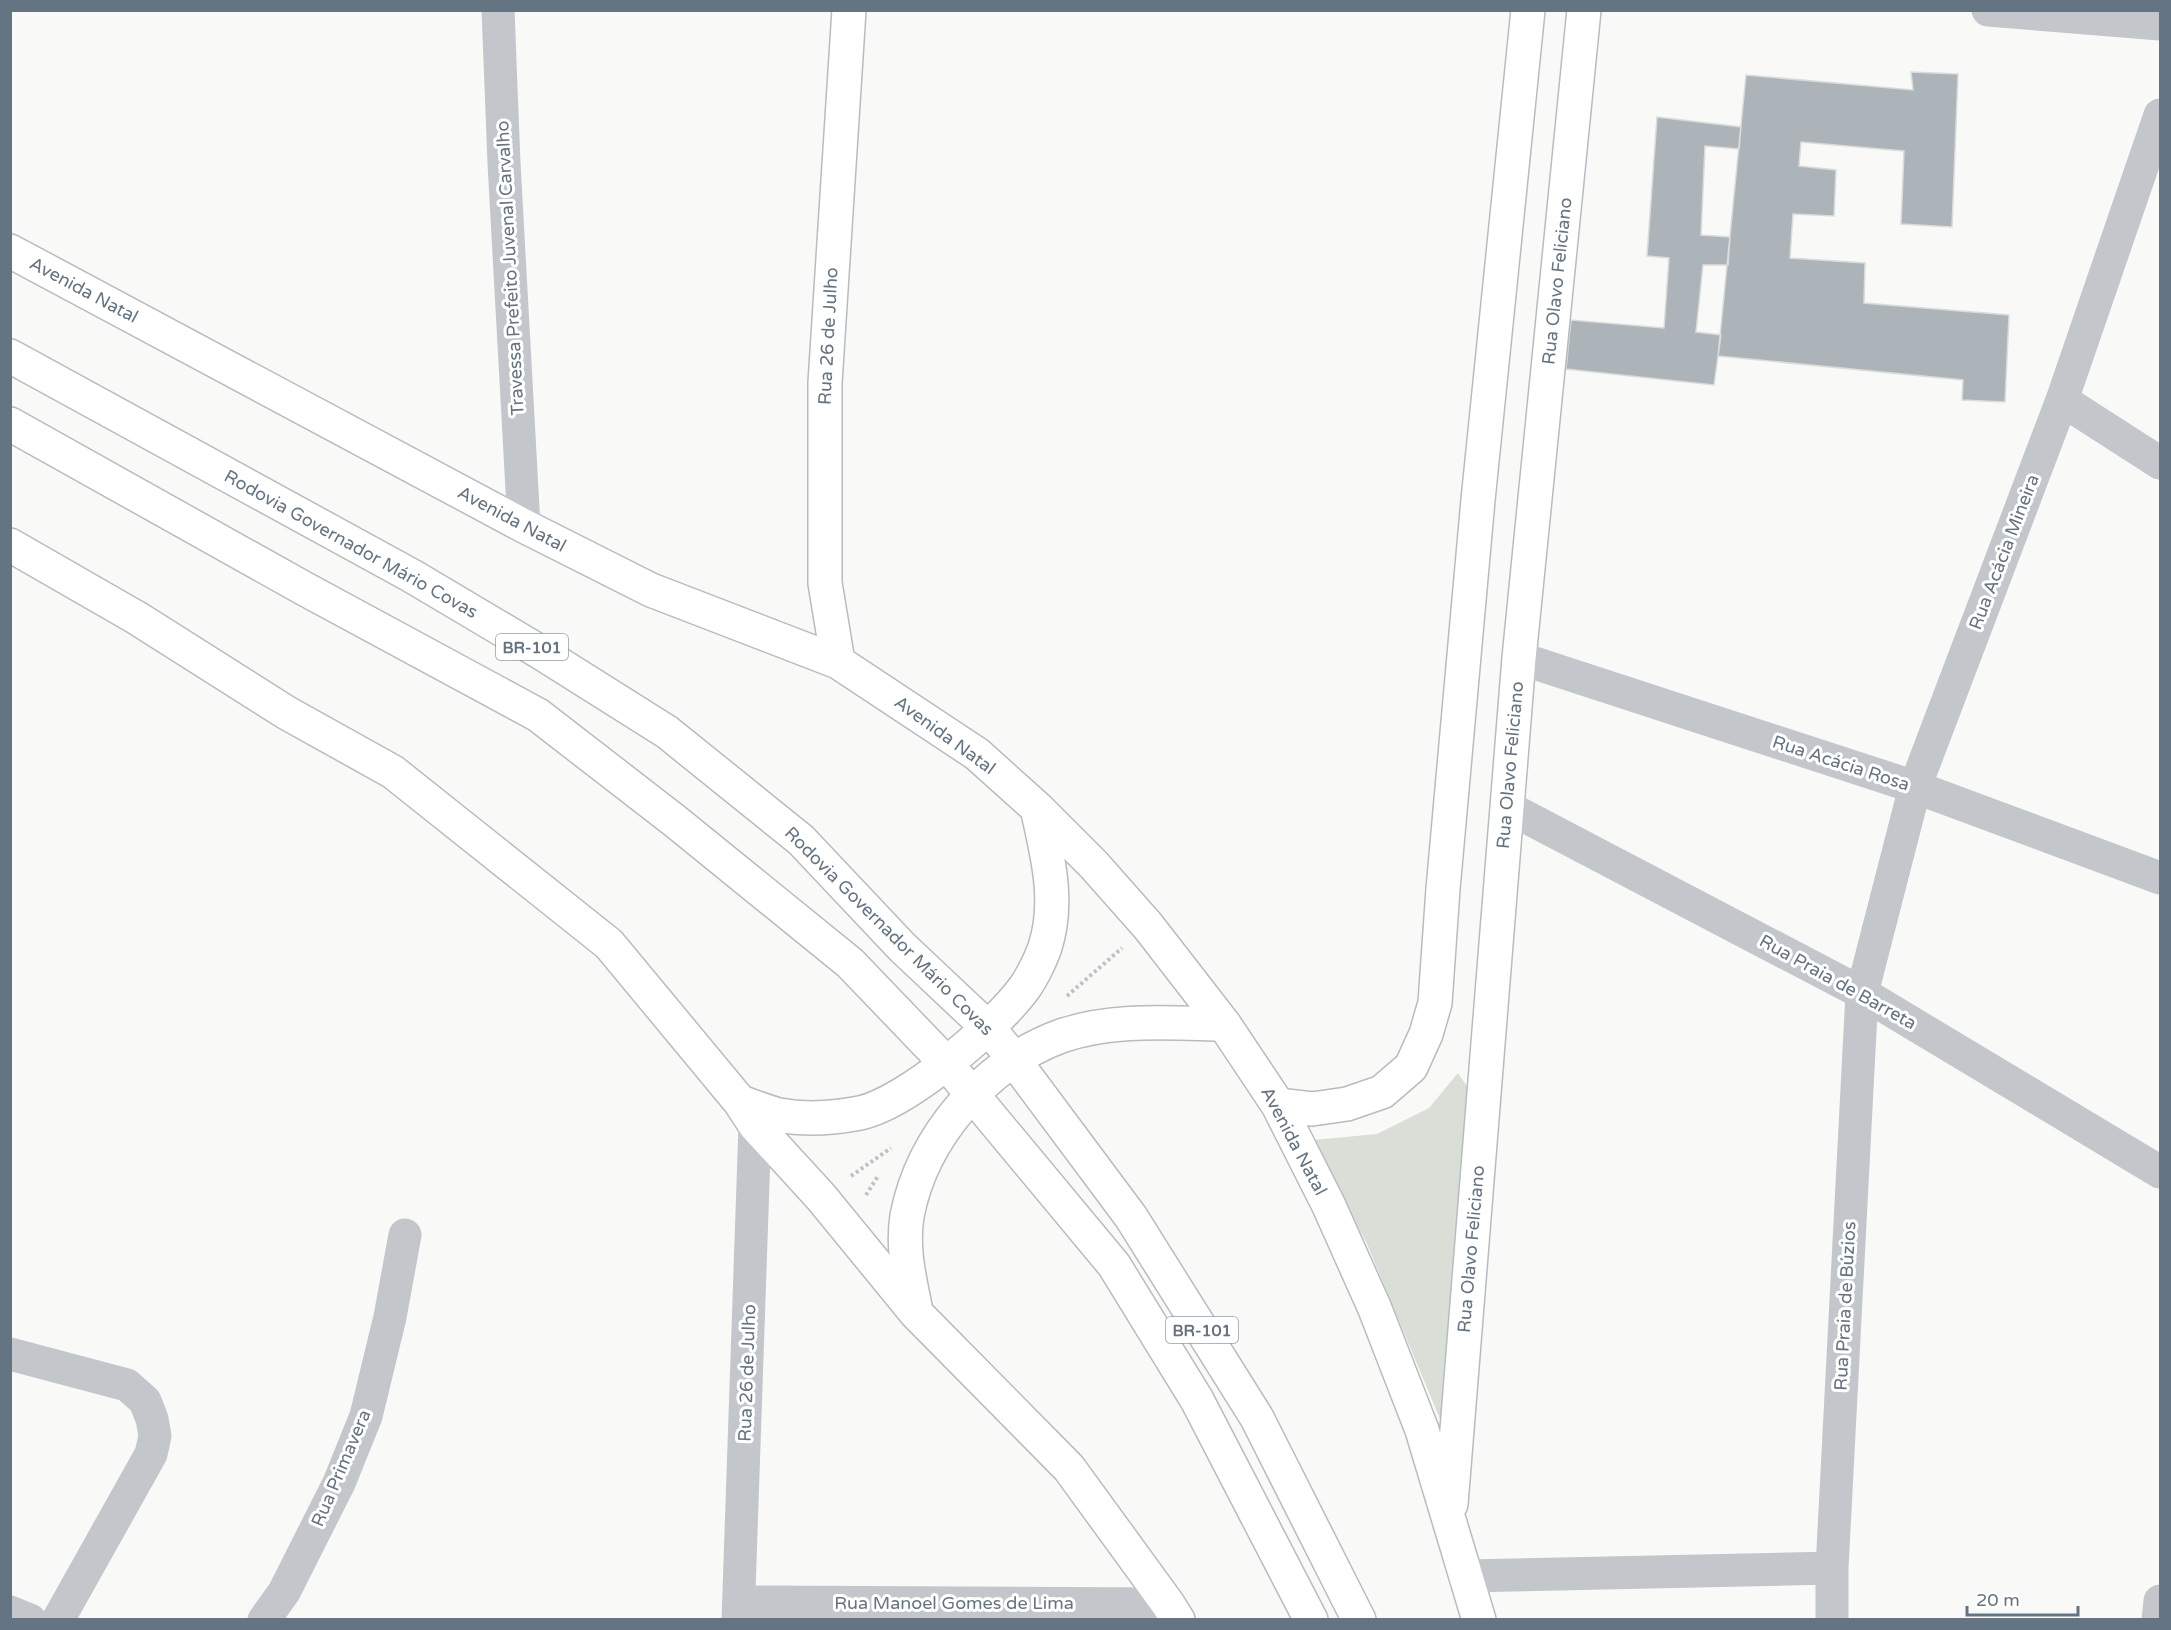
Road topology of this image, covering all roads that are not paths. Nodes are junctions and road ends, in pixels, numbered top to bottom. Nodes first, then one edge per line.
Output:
1 (498, 10) edge
2 (849, 10) edge
3 (1528, 10) edge
4 (1584, 10) edge
5 (1988, 10) edge
6 (2160, 24) edge
7 (2160, 115) edge
8 (10, 251) edge
9 (10, 356) edge
10 (2062, 400) junction
11 (10, 424) edge
12 (2160, 463) edge
13 (524, 526) junction
14 (10, 544) edge
15 (1519, 658) junction
16 (838, 662) junction
17 (1915, 787) junction
18 (1507, 807) junction
19 (1037, 808) junction
20 (2160, 878) edge
21 (1862, 993) junction
22 (1224, 1024) junction
23 (988, 1028) junction
24 (1014, 1060) junction
25 (946, 1063) junction
26 (972, 1095) junction
27 (1278, 1105) junction
28 (748, 1113) junction
29 (2160, 1172) edge
30 (405, 1235) dead end
31 (916, 1313) junction
32 (10, 1354) edge
33 (1449, 1520) junction
34 (1832, 1568) junction
35 (1465, 1576) junction
36 (2160, 1601) edge
37 (739, 1611) edge
38 (10, 1612) edge
39 (1173, 1612) edge
40 (30, 1620) edge
41 (58, 1620) edge
42 (264, 1620) edge
43 (1311, 1620) edge
44 (1359, 1620) edge
45 (1479, 1620) edge
46 (1832, 1620) edge
47 (2158, 1620) edge

1 - 13 street, Travessa Prefeito Juvenal Carvalho
2 - 16 main road, Rua 26 de Julho
3 - 27 main road
4 - 15 main road, Rua Olavo Feliciano
5 - 6 street
7 - 10 street, Rua Acácia Mineira
8 - 13 main road, Avenida Natal
9 - 23 main road, Rodovia Governador Mário Covas / BR-101
10 - 12 street
10 - 17 street, Rua Acácia Mineira
11 - 25 main road, BR-101
13 - 16 main road, Avenida Natal
14 - 28 main road
15 - 17 street, Rua Acácia Rosa
15 - 18 main road, Rua Olavo Feliciano
16 - 19 main road, Avenida Natal
17 - 20 street, Rua Acácia Rosa
17 - 21 street, Rua Acácia Mineira
18 - 21 street, Rua Praia de Barreta
18 - 33 main road, Rua Olavo Feliciano
19 - 22 main road, Avenida Natal
19 - 23 main road
21 - 29 street, Rua Praia de Barreta
21 - 34 street, Rua Praia de Búzios
22 - 24 main road
22 - 27 main road, Avenida Natal
23 - 24 main road, Rodovia Governador Mário Covas / BR-101
23 - 25 main road
24 - 26 main road
24 - 44 main road, Rodovia Governador Mário Covas / BR-101
25 - 26 main road, BR-101
25 - 28 main road
26 - 31 main road
26 - 43 main road, BR-101
27 - 33 main road, Avenida Natal
28 - 31 main road
28 - 37 street, Rua 26 de Julho
30 - 42 street, Rua Primavera
31 - 39 main road
32 - 41 street
33 - 35 main road, Avenida Natal
34 - 35 street
34 - 46 street, Rua Praia de Búzios
35 - 45 main road, Avenida Natal
36 - 47 street
37 - 39 street, Rua Manoel Gomes de Lima
38 - 40 street

